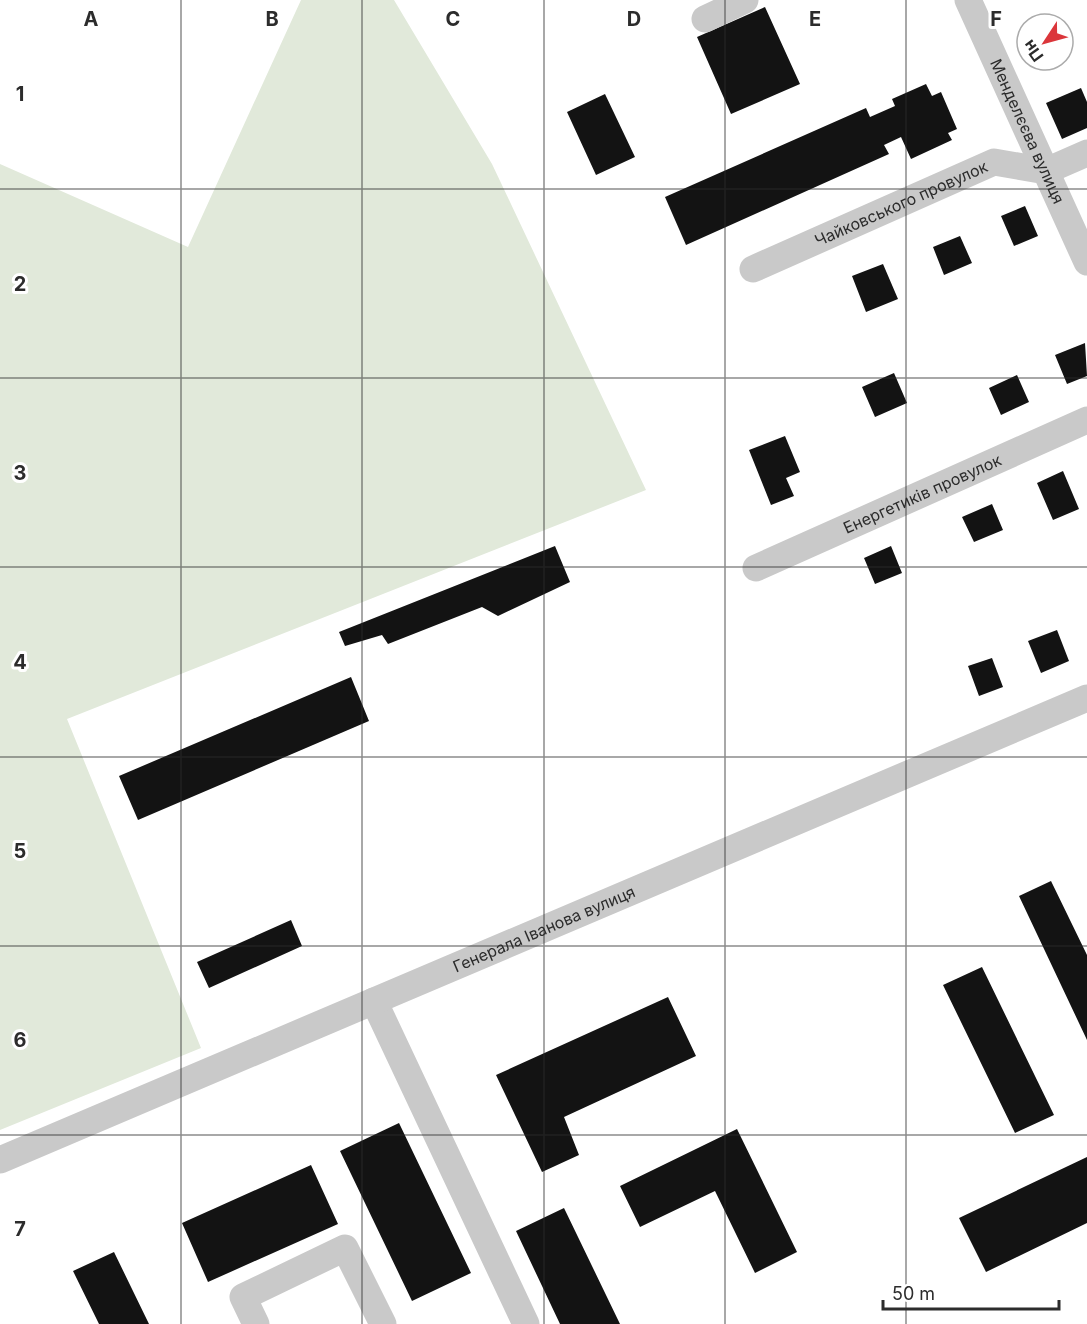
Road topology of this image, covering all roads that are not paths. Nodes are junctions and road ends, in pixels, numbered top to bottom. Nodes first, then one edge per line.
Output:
1 (745, 0) edge
2 (968, 0) edge
3 (705, 19) dead end
4 (1087, 153) edge
5 (1046, 171) junction
6 (1087, 262) edge
7 (753, 269) dead end
8 (1087, 420) edge
9 (756, 568) dead end
10 (1087, 698) edge
11 (374, 1001) junction
12 (0, 1160) edge
13 (256, 1324) edge
14 (383, 1324) edge
15 (526, 1324) edge

1 - 3 street
2 - 5 street, Менделєєва вулиця
4 - 5 street
5 - 6 street, Менделєєва вулиця
5 - 7 street, Чайковського провулок
8 - 9 street, Енергетиків провулок
10 - 11 street, Генерала Іванова вулиця
11 - 12 street, Генерала Іванова вулиця
11 - 15 street
13 - 14 street

